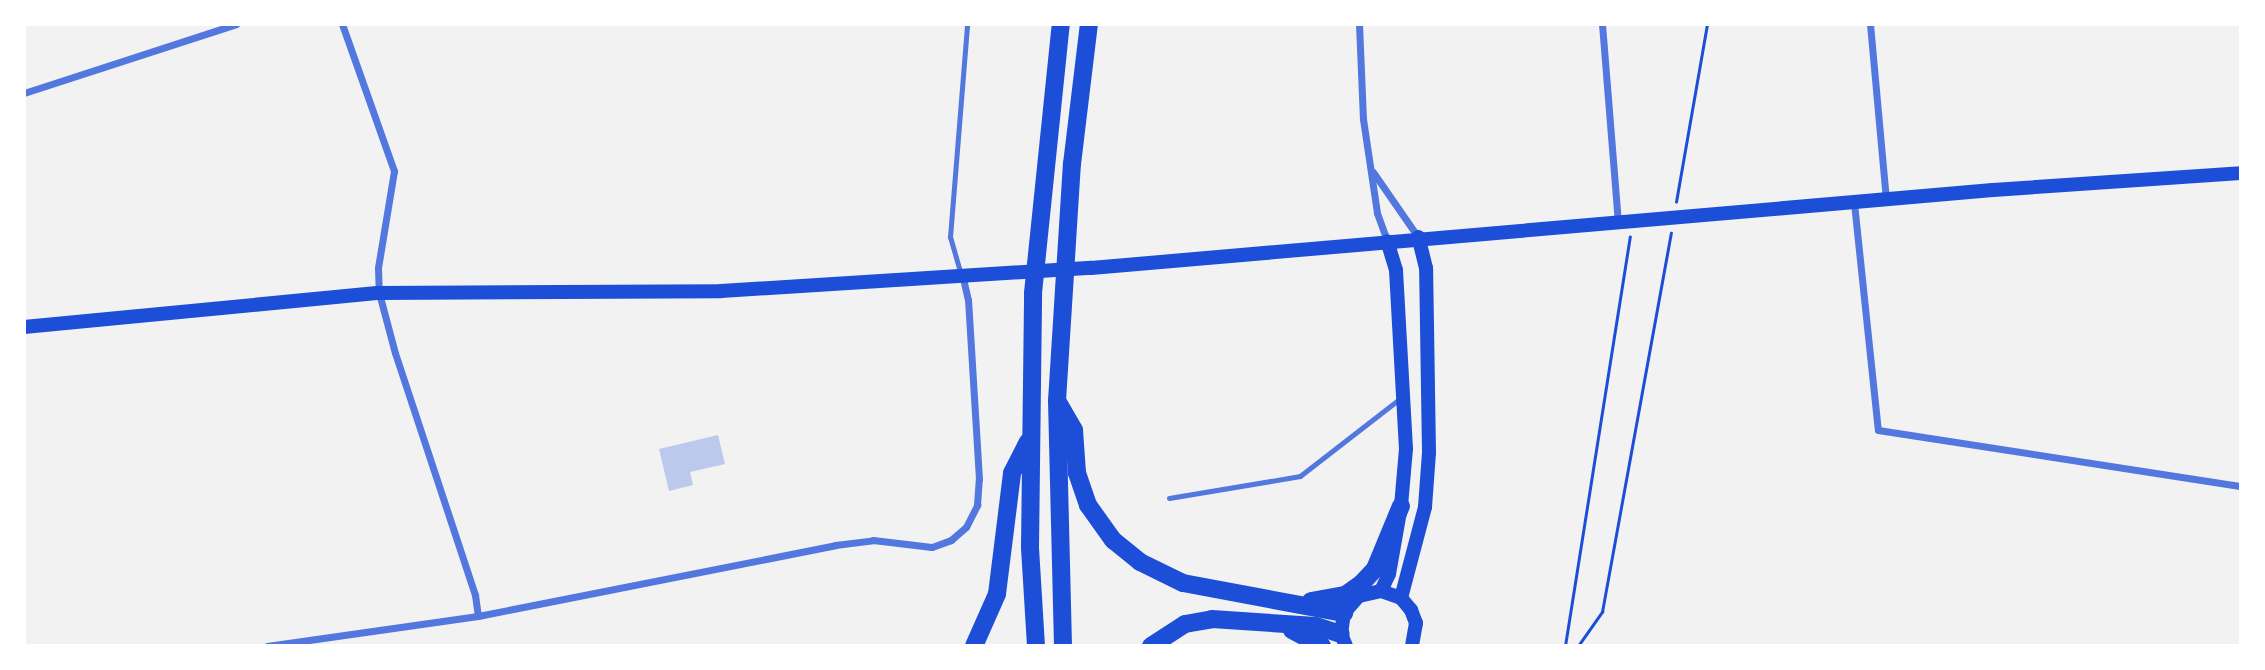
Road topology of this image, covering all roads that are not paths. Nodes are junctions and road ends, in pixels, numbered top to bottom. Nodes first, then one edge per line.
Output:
1 (236, 24) edge
2 (342, 24) edge
3 (967, 24) edge
4 (1061, 24) edge
5 (1088, 24) edge
6 (1359, 24) edge
7 (1602, 24) edge
8 (1870, 24) edge
9 (24, 93) edge
10 (1370, 169) junction
11 (2241, 173) edge
12 (1886, 200) junction
13 (1854, 203) junction
14 (1625, 220) junction
15 (1418, 237) junction
16 (1387, 241) junction
17 (961, 275) junction
18 (379, 293) junction
19 (24, 327) edge
20 (1406, 392) junction
21 (1057, 401) junction
22 (1029, 439) junction
23 (2241, 486) edge
24 (1169, 498) dead end
25 (1401, 506) junction
26 (1381, 591) junction
27 (1401, 598) junction
28 (1292, 604) junction
29 (1344, 613) junction
30 (478, 616) junction
31 (1258, 621) junction
32 (1343, 640) edge
33 (267, 646) edge
34 (974, 646) edge
35 (1036, 646) edge
36 (1063, 646) edge
37 (1151, 646) edge
38 (1322, 646) edge
39 (1412, 646) edge

1 - 9 street
2 - 18 street
3 - 17 lane
4 - 22 highway
5 - 21 highway
6 - 10 street
7 - 14 street
8 - 12 street
10 - 15 street
10 - 16 street
11 - 12 main road
12 - 13 main road
13 - 14 main road
13 - 23 street
14 - 15 main road
15 - 16 main road
15 - 27 main road
16 - 17 main road
16 - 20 main road
17 - 18 main road
17 - 30 street
18 - 19 main road
18 - 30 street
20 - 24 lane
20 - 25 main road
21 - 28 highway
21 - 36 highway
22 - 34 highway
22 - 35 highway
25 - 26 main road
25 - 28 highway
26 - 27 main road
26 - 29 main road
27 - 39 main road
28 - 29 highway
29 - 32 main road
30 - 33 street
31 - 32 highway
31 - 37 highway
31 - 38 highway

